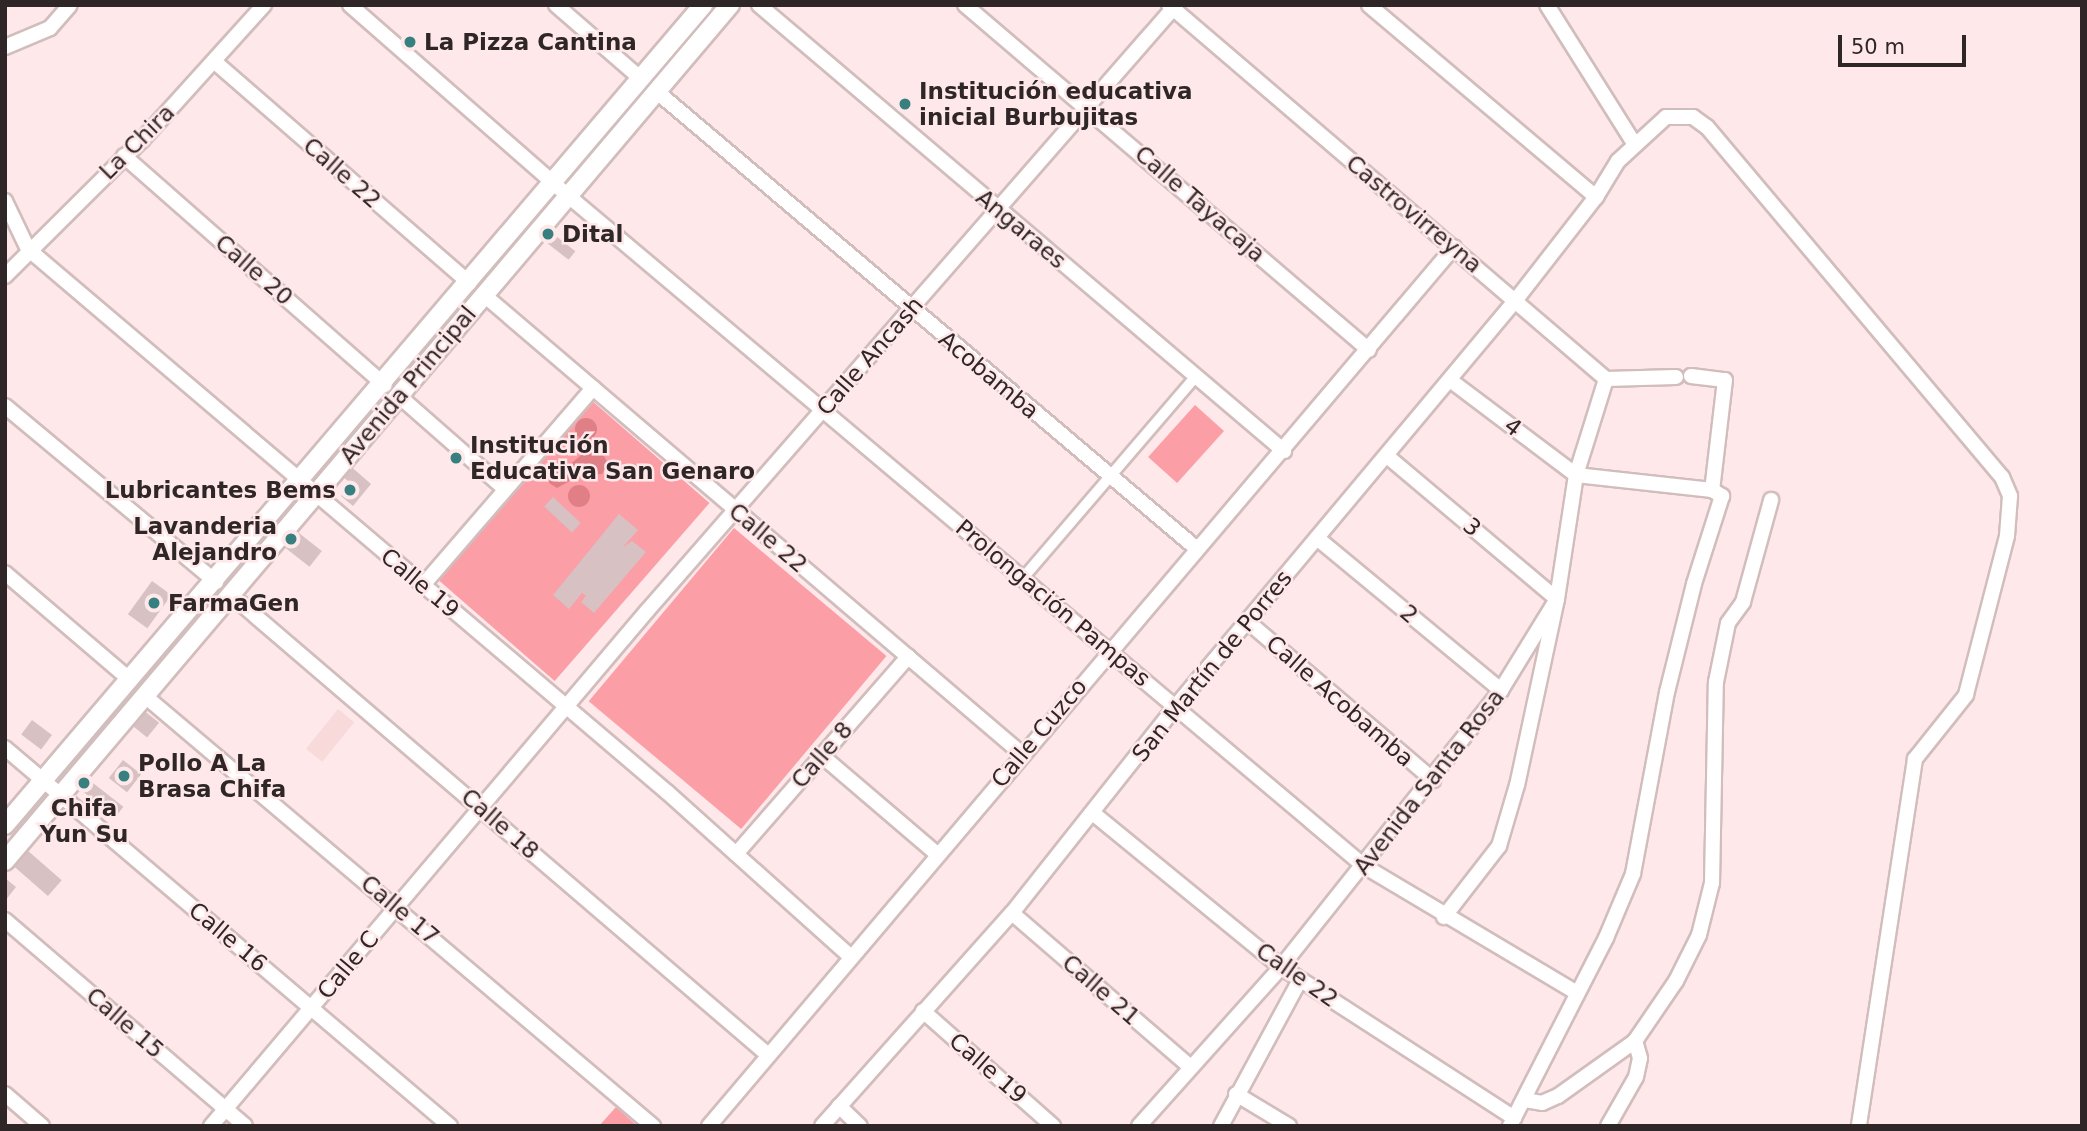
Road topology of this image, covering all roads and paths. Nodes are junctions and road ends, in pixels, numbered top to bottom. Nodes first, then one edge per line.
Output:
1 (70, 5) edge
2 (264, 5) edge
3 (350, 5) edge
4 (556, 5) edge
5 (703, 5) edge
6 (730, 5) edge
7 (758, 5) edge
8 (965, 5) edge
9 (1370, 5) edge
10 (1547, 5) edge
11 (1173, 6) edge
12 (5, 47) edge
13 (215, 62) junction
14 (640, 78) junction
15 (656, 90) junction
16 (1085, 104) junction
17 (1634, 143) junction
18 (124, 156) junction
19 (553, 183) junction
20 (568, 195) junction
21 (1595, 199) junction
22 (6, 206) edge
23 (997, 208) junction
24 (1454, 247) junction
25 (28, 249) junction
26 (5, 276) edge
27 (469, 283) junction
28 (484, 295) junction
29 (1515, 301) junction
30 (910, 310) junction
31 (1369, 350) junction
32 (1195, 377) junction
33 (1605, 379) junction
34 (1450, 380) junction
35 (384, 385) junction
36 (593, 388) junction
37 (400, 396) junction
38 (5, 406) edge
39 (823, 411) junction
40 (1284, 451) junction
41 (1387, 456) junction
42 (1576, 475) junction
43 (1111, 476) junction
44 (298, 482) junction
45 (505, 489) junction
46 (1712, 490) junction
47 (314, 495) junction
48 (1771, 500) dead end
49 (735, 511) junction
50 (1317, 538) junction
51 (1197, 549) junction
52 (5, 573) edge
53 (1023, 578) junction
54 (216, 582) junction
55 (424, 584) junction
56 (231, 595) junction
57 (1557, 599) junction
58 (1247, 621) junction
59 (1109, 651) junction
60 (908, 657) junction
61 (129, 679) junction
62 (1501, 690) junction
63 (145, 696) junction
64 (1176, 706) junction
65 (566, 708) junction
66 (5, 748) edge
67 (1021, 754) junction
68 (821, 755) junction
69 (1433, 780) junction
70 (43, 781) junction
71 (61, 796) junction
72 (481, 808) junction
73 (1094, 814) junction
74 (5, 825) edge
75 (736, 854) junction
76 (937, 854) junction
77 (5, 861) edge
78 (1364, 866) junction
79 (396, 907) junction
80 (1012, 913) junction
81 (1444, 917) junction
82 (5, 920) edge
83 (850, 956) junction
84 (1281, 967) junction
85 (1300, 981) junction
86 (1575, 992) junction
87 (311, 1008) junction
88 (923, 1011) junction
89 (1635, 1041) junction
90 (768, 1055) junction
91 (1189, 1066) junction
92 (5, 1094) edge
93 (1236, 1094) junction
94 (1525, 1100) junction
95 (839, 1106) junction
96 (225, 1109) junction
97 (1512, 1122) edge
98 (42, 1126) edge
99 (211, 1126) edge
100 (245, 1126) edge
101 (450, 1126) edge
102 (653, 1126) edge
103 (709, 1126) edge
104 (822, 1126) edge
105 (860, 1126) edge
106 (1054, 1126) edge
107 (1139, 1126) edge
108 (1221, 1126) edge
109 (1289, 1126) edge
110 (1608, 1126) edge
111 (1859, 1126) edge

1 - 12 street
2 - 13 street, La Chira
3 - 19 street, Prolongación Pampas
4 - 14 street
5 - 14 street, Avenida Principal
6 - 15 street, Avenida Principal
7 - 23 street, Angaraes
8 - 16 street, Calle Tayacaja
9 - 21 street
10 - 17 street
11 - 16 street, Calle Ancash
11 - 24 street, Castrovirreyna
13 - 18 street, La Chira
13 - 27 street, Calle 22
14 - 19 street, Avenida Principal
15 - 20 street, Avenida Principal
15 - 30 street, Acobamba
16 - 23 street, Calle Ancash
16 - 31 street, Calle Tayacaja
17 - 21 street, San Martín de Porres
17 - 111 street, San Martín de Porres
18 - 25 street, La Chira
18 - 35 street, Calle 20
19 - 20 street, Prolongación Pampas
19 - 27 street, Avenida Principal
20 - 28 street, Avenida Principal
20 - 39 street, Prolongación Pampas
21 - 29 street, San Martín de Porres
22 - 25 street, Calle 19
23 - 30 street, Calle Ancash
23 - 32 street, Angaraes
24 - 29 street, Castrovirreyna
24 - 31 street, Calle Cuzco
25 - 26 street, La Chira
25 - 44 street, Calle 19
27 - 35 street, Avenida Principal
28 - 36 street, Calle 22
28 - 37 street, Avenida Principal
29 - 33 street, Castrovirreyna
29 - 34 street, San Martín de Porres
30 - 39 street, Calle Ancash
30 - 43 street, Acobamba
31 - 40 street, Calle Cuzco
32 - 40 street, Angaraes
32 - 43 street
33 - 42 street, Avenida Santa Rosa
33 - 46 street
34 - 41 street, San Martín de Porres
34 - 42 street, 4
35 - 44 street, Avenida Principal
36 - 45 street
36 - 49 street, Calle 22
37 - 45 street
37 - 47 street, Avenida Principal
38 - 54 street
39 - 49 street, Calle Ancash
39 - 53 street, Prolongación Pampas
40 - 51 street, Calle Cuzco
41 - 50 street, San Martín de Porres
41 - 57 street, 3
42 - 46 street
42 - 57 street, Avenida Santa Rosa
43 - 51 street, Acobamba
43 - 53 street
44 - 47 street, Calle 19
44 - 54 street, Avenida Principal
45 - 55 street
46 - 86 street
47 - 55 street, Calle 19
47 - 56 street, Avenida Principal
48 - 89 street
49 - 60 street, Calle 22
49 - 65 street, Calle Ancash
50 - 58 street, San Martín de Porres
50 - 62 street, 2
51 - 59 street, Calle Cuzco
52 - 61 street
53 - 59 street, Prolongación Pampas
54 - 61 street, Avenida Principal
55 - 65 street, Calle 19
56 - 63 street, Avenida Principal
56 - 72 street, Calle 18
57 - 62 street, Avenida Santa Rosa
57 - 81 street
58 - 64 street, San Martín de Porres
58 - 69 street, Calle Acobamba
59 - 64 street, Prolongación Pampas
59 - 67 street, Calle Cuzco
60 - 67 street, Calle 22
60 - 68 street, Calle 8
61 - 70 street, Avenida Principal
62 - 69 street, Avenida Santa Rosa
63 - 71 street, Avenida Principal
63 - 79 street, Calle 17
64 - 73 street, San Martín de Porres
64 - 78 street, Prolongación Pampas
65 - 72 street, Calle C
65 - 75 street, Calle 19
66 - 70 street, Calle 16
67 - 76 street, Calle Cuzco
68 - 75 street, Calle 8
68 - 76 street
69 - 78 street, Avenida Santa Rosa
70 - 71 street, Calle 16
70 - 74 street, Avenida Principal
71 - 77 street, Avenida Principal
71 - 87 street, Calle 16
72 - 79 street, Calle C
72 - 90 street, Calle 18
73 - 80 street, San Martín de Porres
73 - 84 street, Calle 22
75 - 83 street, Calle 19
76 - 83 street, Calle Cuzco
78 - 81 street, Prolongación Pampas
78 - 84 street, Avenida Santa Rosa
79 - 87 street, Calle C
79 - 102 street, Calle 17
80 - 88 street, San Martín de Porres
80 - 91 street, Calle 21
81 - 86 street, Prolongación Pampas
82 - 96 street, Calle 15
83 - 90 street, Calle Cuzco
84 - 85 street, Calle 22
84 - 91 street, Avenida Santa Rosa
85 - 93 street
85 - 97 street, Calle 22
86 - 94 street
87 - 96 street, Calle C
87 - 101 street, Calle 16
88 - 95 street, San Martín de Porres
88 - 106 street, Calle 19
89 - 94 street
89 - 110 street
90 - 103 street, Calle Cuzco
91 - 107 street, Avenida Santa Rosa
92 - 98 street
93 - 108 street
93 - 109 street
94 - 97 street
95 - 104 street, San Martín de Porres
95 - 105 street
96 - 99 street, Calle C
96 - 100 street, Calle 15

